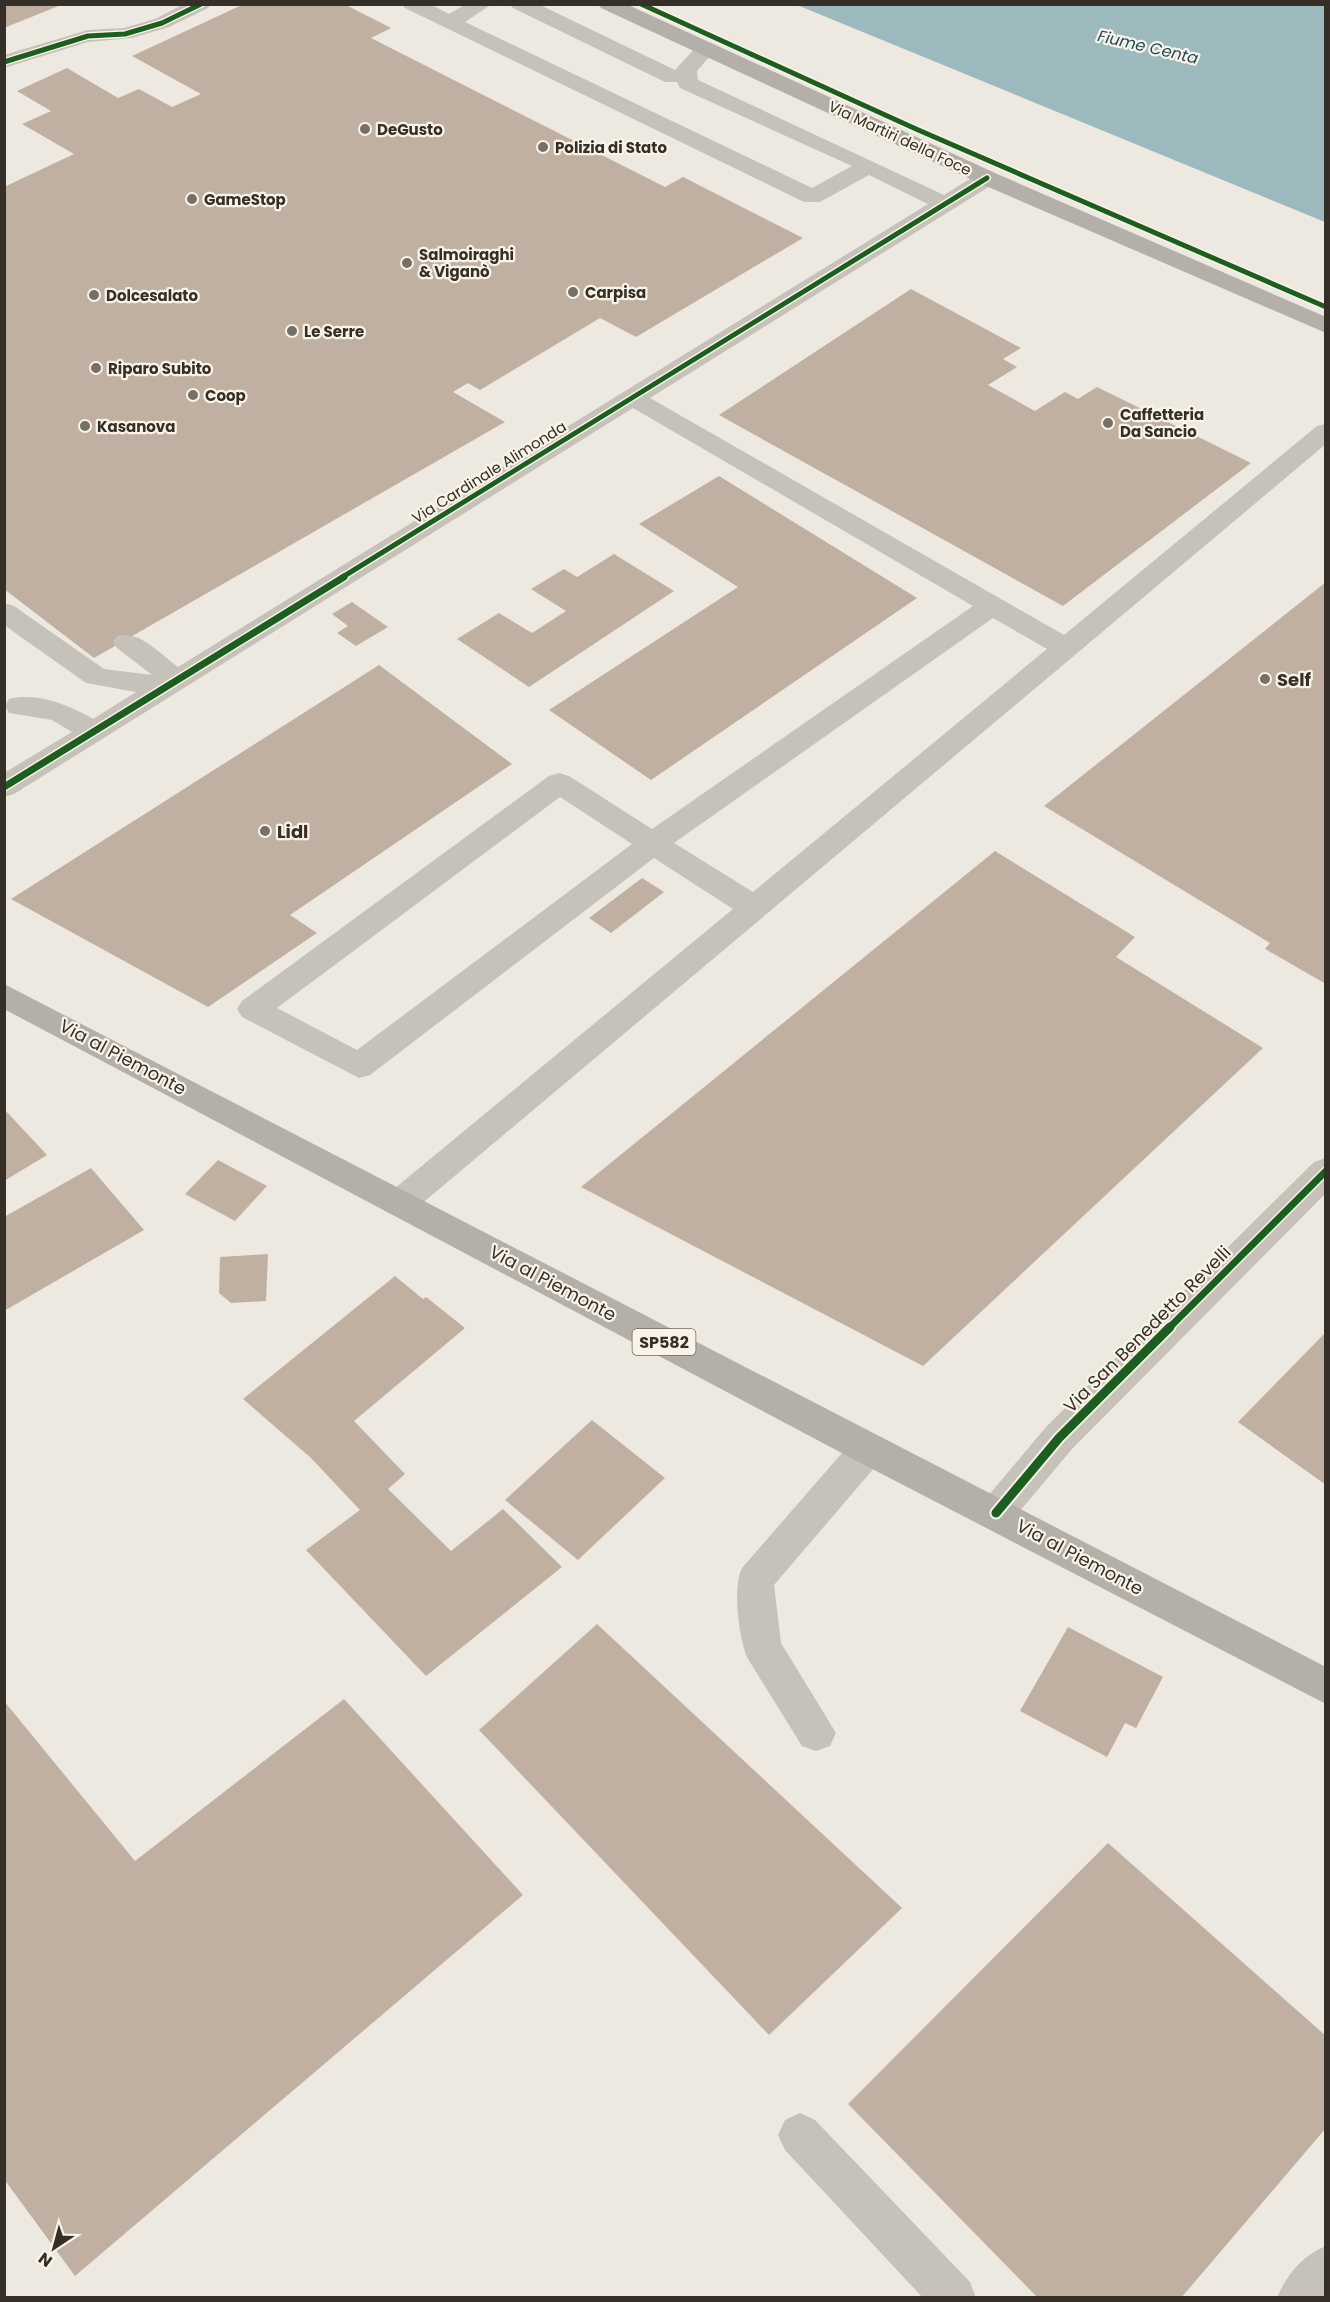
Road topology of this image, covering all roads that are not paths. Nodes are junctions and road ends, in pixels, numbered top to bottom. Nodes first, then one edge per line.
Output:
1 (201, 4) edge
2 (412, 4) edge
3 (482, 4) edge
4 (520, 4) edge
5 (608, 4) edge
6 (449, 22) junction
7 (705, 49) junction
8 (4, 62) edge
9 (683, 76) junction
10 (620, 105) junction
11 (869, 166) junction
12 (987, 178) junction
13 (945, 204) junction
14 (1326, 326) edge
15 (633, 398) junction
16 (1326, 431) edge
17 (993, 605) junction
18 (4, 612) edge
19 (127, 642) dead end
20 (1066, 649) junction
21 (178, 681) junction
22 (19, 706) dead end
23 (93, 732) junction
24 (4, 787) edge
25 (653, 843) junction
26 (753, 907) junction
27 (4, 995) edge
28 (1326, 1171) edge
29 (400, 1202) junction
30 (868, 1449) junction
31 (996, 1513) junction
32 (1326, 1687) edge
33 (816, 1733) dead end
34 (800, 2134) dead end
35 (1326, 2268) edge
36 (954, 2298) edge
37 (1299, 2298) edge

1 - 8 street
2 - 6 street
3 - 6 street
4 - 9 street
5 - 7 main road, Via Martiri della Foce
6 - 10 street
7 - 9 street
7 - 12 main road, Via Martiri della Foce
9 - 10 street
9 - 11 street
10 - 11 street
11 - 13 street
12 - 13 street, Via Cardinale Alimonda
12 - 14 main road, Via Martiri della Foce
13 - 15 street, Via Cardinale Alimonda
15 - 17 street
15 - 21 street, Via Cardinale Alimonda
16 - 20 street
17 - 20 street
17 - 25 street
18 - 21 street
19 - 21 street
20 - 26 street
21 - 23 street, Via Cardinale Alimonda
22 - 23 street
23 - 24 street, Via Cardinale Alimonda
25 - 25 street
25 - 26 street
26 - 29 street
27 - 29 main road, Via al Piemonte / SP582
28 - 31 street, Via San Benedetto Revelli
29 - 30 main road, Via al Piemonte / SP582
30 - 31 main road, Via al Piemonte / SP582
30 - 33 street
31 - 32 main road, Via al Piemonte / SP582
34 - 36 street
35 - 37 street

